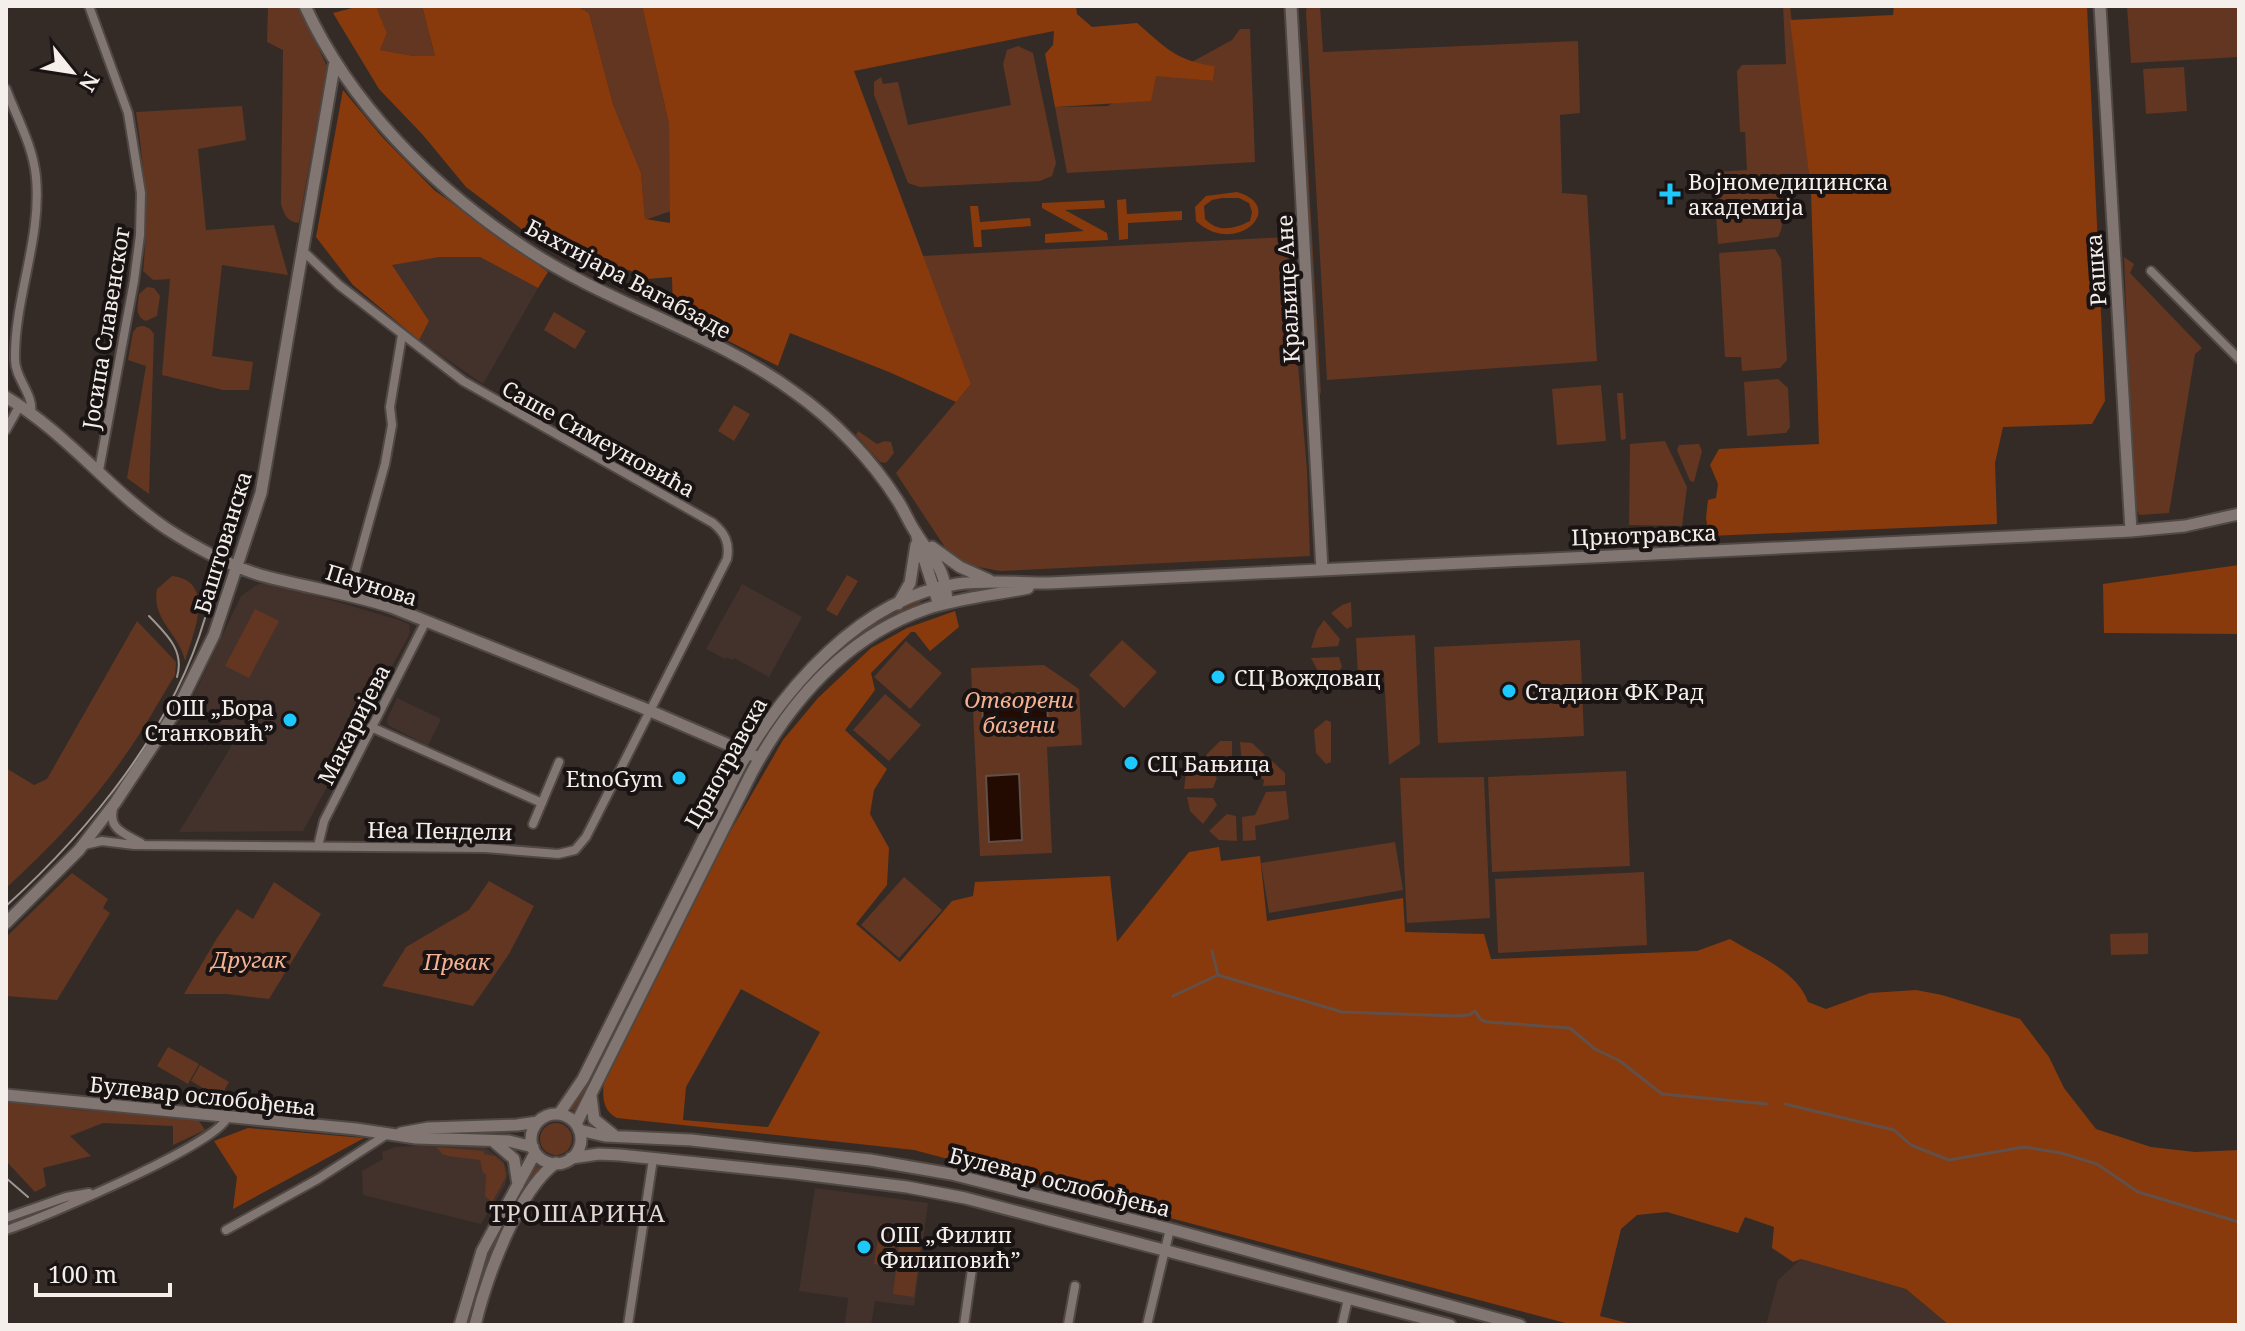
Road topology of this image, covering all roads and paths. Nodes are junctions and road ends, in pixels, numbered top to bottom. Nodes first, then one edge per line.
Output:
1 (89, 6) edge
2 (305, 6) edge
3 (1291, 6) edge
4 (2100, 6) edge
5 (335, 61) junction
6 (6, 89) edge
7 (303, 251) junction
8 (2151, 271) dead end
9 (402, 335) junction
10 (2239, 359) edge
11 (6, 397) edge
12 (25, 409) junction
13 (6, 430) edge
14 (99, 470) junction
15 (2239, 514) edge
16 (2131, 531) junction
17 (916, 534) junction
18 (238, 566) junction
19 (1322, 570) junction
20 (997, 582) junction
21 (1049, 583) junction
22 (940, 588) junction
23 (349, 594) junction
24 (898, 604) junction
25 (943, 604) junction
26 (426, 621) junction
27 (651, 712) junction
28 (371, 727) junction
29 (753, 756) junction
30 (559, 762) dead end
31 (115, 803) junction
32 (542, 803) junction
33 (533, 824) dead end
34 (145, 844) junction
35 (83, 845) junction
36 (318, 846) junction
37 (6, 923) edge
38 (591, 1091) junction
39 (6, 1095) edge
40 (559, 1114) junction
41 (227, 1118) junction
42 (538, 1122) junction
43 (578, 1127) junction
44 (394, 1133) junction
45 (617, 1137) junction
46 (492, 1141) junction
47 (773, 1149) junction
48 (534, 1150) junction
49 (571, 1158) junction
50 (653, 1159) junction
51 (870, 1160) junction
52 (556, 1163) junction
53 (771, 1170) junction
54 (867, 1182) junction
55 (518, 1186) junction
56 (94, 1193) junction
57 (7, 1217) edge
58 (10, 1229) edge
59 (1170, 1229) junction
60 (226, 1230) dead end
61 (1165, 1250) junction
62 (973, 1262) dead end
63 (1075, 1286) dead end
64 (1348, 1299) junction
65 (1458, 1308) junction
66 (460, 1325) edge
67 (475, 1325) edge
68 (628, 1325) edge
69 (964, 1325) edge
70 (1068, 1325) edge
71 (1147, 1325) edge
72 (1342, 1325) edge
73 (1452, 1325) edge
74 (1520, 1325) edge

1 - 14 street, Јосипа Славенског
2 - 5 main road, Бахтијара Вагабзаде
3 - 19 main road, Краљице Ане
4 - 16 main road, Рашка
5 - 7 main road, Баштованска
5 - 17 main road, Бахтијара Вагабзаде
6 - 12 street
7 - 9 street, Саше Симеуновића
7 - 18 main road, Баштованска
8 - 10 street
9 - 23 street
9 - 27 street, Саше Симеуновића
11 - 12 main road, Паунова
12 - 13 street
12 - 14 main road, Паунова
14 - 18 main road, Паунова
15 - 16 main road, Црнотравска
16 - 19 main road, Црнотравска
17 - 20 main road
17 - 22 main road, Бахтијара Вагабзаде
17 - 24 main road
18 - 23 main road, Паунова
18 - 31 main road, Баштованска
19 - 21 main road, Црнотравска
20 - 21 main road, Црнотравска
20 - 22 main road, Црнотравска
21 - 25 main road, Црнотравска
22 - 24 main road, Црнотравска
22 - 25 main road, Бахтијара Вагабзаде
23 - 26 main road, Паунова
24 - 29 main road, Црнотравска
25 - 29 main road, Црнотравска
26 - 27 main road, Паунова
26 - 28 street, Макаријева
27 - 29 main road, Паунова
27 - 36 street, Неа Пендели
28 - 32 street
28 - 36 street, Макаријева
29 - 38 main road, Црнотравска
29 - 40 main road, Црнотравска
30 - 32 street
31 - 34 street
31 - 35 main road, Баштованска
32 - 33 street
34 - 35 street, Неа Пендели
34 - 36 street, Неа Пендели
35 - 37 main road, Баштованска
38 - 43 main road, Црнотравска
38 - 45 main road
39 - 41 main road, Булевар ослобођења
40 - 42 main road
40 - 43 main road
41 - 44 main road, Булевар ослобођења
41 - 56 street
42 - 44 main road, Булевар ослобођења
42 - 48 main road
43 - 45 main road, Булевар ослобођења
43 - 49 main road
44 - 46 main road, Булевар ослобођења
44 - 60 street
45 - 47 main road, Булевар ослобођења
46 - 48 main road, Булевар ослобођења
46 - 55 main road
47 - 51 main road, Булевар ослобођења
47 - 53 main road
48 - 52 main road
48 - 55 main road
49 - 50 main road, Булевар ослобођења
49 - 52 main road
50 - 53 main road, Булевар ослобођења
50 - 68 street
51 - 54 main road
51 - 59 main road, Булевар ослобођења
52 - 67 main road
53 - 54 main road, Булевар ослобођења
54 - 61 main road, Булевар ослобођења
55 - 66 main road
56 - 57 street
56 - 58 street
59 - 61 street
59 - 65 main road, Булевар ослобођења
61 - 64 main road, Булевар ослобођења
61 - 71 street
62 - 69 street
63 - 70 street
64 - 72 street
64 - 73 main road, Булевар ослобођења
65 - 73 street
65 - 74 main road, Булевар ослобођења

